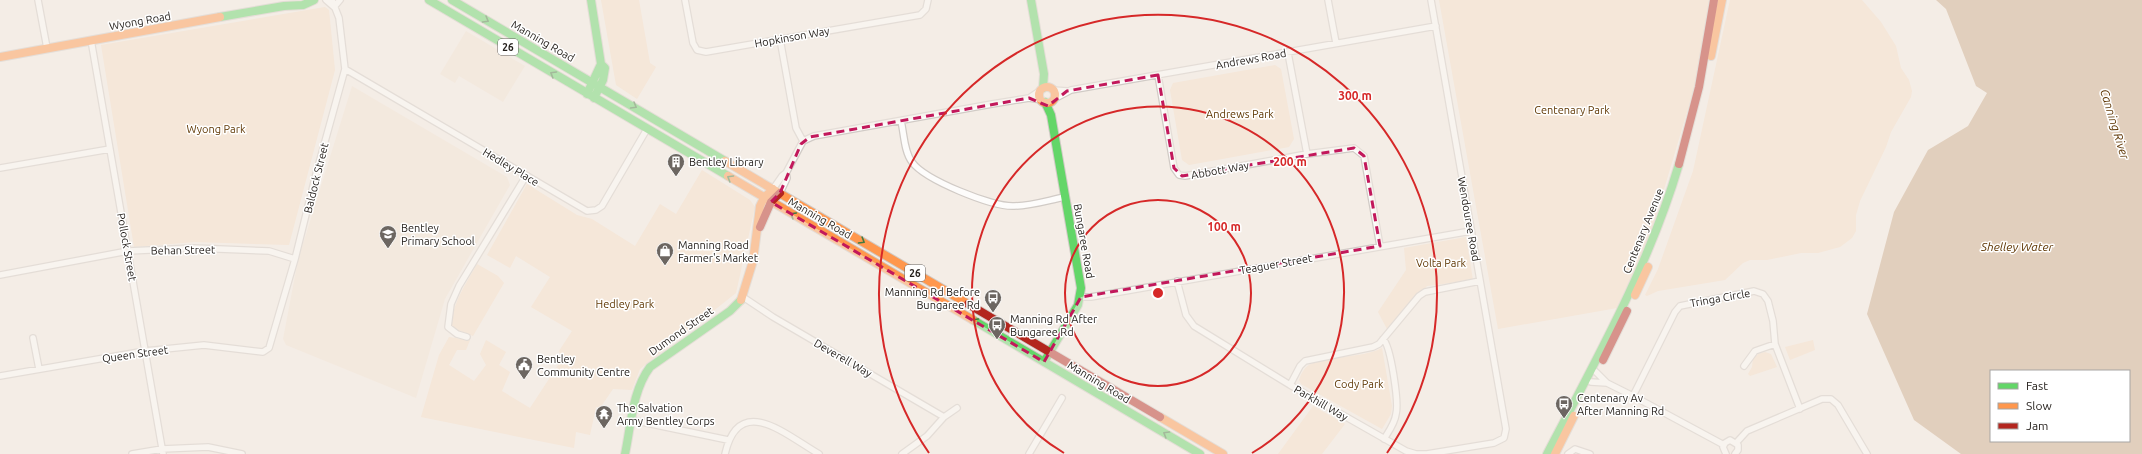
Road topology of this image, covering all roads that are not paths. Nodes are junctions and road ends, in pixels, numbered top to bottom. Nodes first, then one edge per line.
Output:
1 (38, 0) edge
2 (295, 0) edge
3 (314, 0) edge
4 (326, 0) edge
5 (332, 0) edge
6 (340, 0) edge
7 (428, 0) edge
8 (452, 0) edge
9 (591, 0) edge
10 (685, 0) edge
11 (928, 0) edge
12 (1031, 0) edge
13 (1328, 0) edge
14 (1431, 0) edge
15 (1714, 0) edge
16 (1722, 0) edge
17 (284, 6) junction
18 (334, 7) junction
19 (1436, 26) junction
20 (780, 39) junction
21 (91, 40) junction
22 (1336, 43) junction
23 (47, 48) junction
24 (1288, 53) junction
25 (0, 57) edge
26 (345, 69) junction
27 (1158, 75) junction
28 (597, 85) junction
29 (1047, 89) junction
30 (1066, 92) junction
31 (587, 94) junction
32 (594, 98) junction
33 (1029, 98) junction
34 (1048, 100) junction
35 (901, 121) junction
36 (647, 129) junction
37 (803, 141) junction
38 (110, 149) junction
39 (1307, 154) junction
40 (0, 168) edge
41 (526, 176) junction
42 (777, 191) junction
43 (1065, 197) junction
44 (767, 200) junction
45 (1471, 231) junction
46 (1380, 246) junction
47 (128, 251) junction
48 (295, 259) junction
49 (0, 275) edge
50 (1177, 281) junction
51 (1480, 281) junction
52 (743, 297) junction
53 (1081, 297) junction
54 (467, 337) dead end
55 (33, 338) dead end
56 (1383, 339) junction
57 (1775, 344) junction
58 (269, 348) joint
59 (145, 351) junction
60 (1050, 352) junction
61 (1044, 362) junction
62 (1744, 366) dead end
63 (39, 369) junction
64 (1596, 372) junction
65 (0, 376) edge
66 (1591, 382) junction
67 (1606, 383) junction
68 (1290, 385) junction
69 (1633, 396) junction
70 (1062, 398) dead end
71 (957, 408) dead end
72 (1800, 408) junction
73 (944, 417) junction
74 (632, 420) junction
75 (1504, 438) joint
76 (1384, 439) junction
77 (728, 440) junction
78 (1736, 443) junction
79 (1724, 444) junction
80 (163, 451) edge
81 (132, 454) edge
82 (242, 454) edge
83 (625, 454) edge
84 (725, 454) edge
85 (819, 454) edge
86 (902, 454) edge
87 (1029, 454) edge
88 (1200, 454) edge
89 (1223, 454) edge
90 (1547, 454) edge
91 (1555, 454) edge
92 (1568, 454) edge
93 (1590, 454) edge
94 (1726, 454) edge
95 (1735, 454) edge
96 (1867, 454) edge

1 - 23 street
2 - 17 main road, Wyong Road
3 - 17 main road, Wyong Road
4 - 18 street
5 - 18 street, Baldock Street
6 - 18 street
31 -> 7 main road, Manning Road / 26
8 -> 28 main road, Manning Road / 26
9 - 28 main road
10 - 20 street, Hopkinson Way
11 - 20 street, Hopkinson Way
12 - 29 main road, Bungaree Road
13 - 22 street
14 - 19 street, Wendouree Road
15 - 90 main road, Centenary Avenue
16 - 64 main road, Centenary Avenue
17 - 21 main road, Wyong Road
18 - 26 street, Baldock Street
19 - 22 street, Andrews Road
19 - 45 street, Wendouree Road
20 - 37 street
21 - 23 main road, Wyong Road
21 - 38 street, Pollock Street
22 - 24 street, Andrews Road
23 - 25 main road, Wyong Road
24 - 27 street, Andrews Road
24 - 39 street
26 - 41 street, Hedley Place
26 - 48 street, Baldock Street
27 - 30 street, Andrews Road
27 - 39 street, Abbott Way
28 - 31 main road
28 - 32 main road
28 -> 42 main road, Manning Road / 26
29 - 30 street, Andrews Road
29 - 33 street
29 - 34 main road, Bungaree Road
29 - 34 main road, Bungaree Road
30 - 34 street, Andrews Road
31 - 32 main road, Manning Road / 26
32 - 36 main road, Manning Road / 26
33 - 34 street
33 - 35 street
34 - 43 main road, Bungaree Road
35 - 37 street
35 - 43 street
36 - 41 street, Hedley Place
44 -> 36 main road, Manning Road / 26
37 - 42 street
38 - 40 street
38 - 47 street, Pollock Street
39 - 46 street, Abbott Way
41 - 54 street
42 - 44 main road, Dumond Street
42 -> 60 main road, Manning Road / 26
43 - 53 main road, Bungaree Road
44 - 52 main road, Dumond Street
61 -> 44 main road, Manning Road / 26
45 - 46 street, Teaguer Street
45 - 51 street, Wendouree Road
46 - 50 street, Teaguer Street
47 - 48 street, Behan Street
47 - 49 street, Behan Street
47 - 59 street, Pollock Street
48 - 58 street, Baldock Street
50 - 53 street, Teaguer Street
50 - 68 street, Parkhill Way
51 - 56 street
51 - 75 street, Wendouree Road
52 - 73 street, Deverell Way
52 - 74 main road, Dumond Street
53 - 60 main road
55 - 63 street
56 - 68 street
56 - 76 street
57 - 62 street
57 - 69 street, Tringa Circle
57 - 72 street, Tringa Circle
58 - 59 street, Queen Street
59 - 63 street, Queen Street
59 - 80 street, Pollock Street
60 - 61 main road
60 - 89 main road, Manning Road / 26
88 -> 61 main road, Manning Road / 26
63 - 65 street, Queen Street
64 - 66 main road, Centenary Avenue
64 - 67 street
66 - 67 street
66 - 91 main road, Centenary Avenue
67 - 69 street
68 - 76 street, Parkhill Way
69 - 79 street
70 - 87 street
71 - 73 street
72 - 78 street
72 - 96 street
73 - 86 street
74 - 77 street
74 - 83 main road, Dumond Street
75 - 76 street, Parkhill Way
77 - 84 street
77 - 85 street
78 - 79 street
78 - 95 street
79 - 94 street
80 - 81 street
80 - 82 street
92 - 93 street

